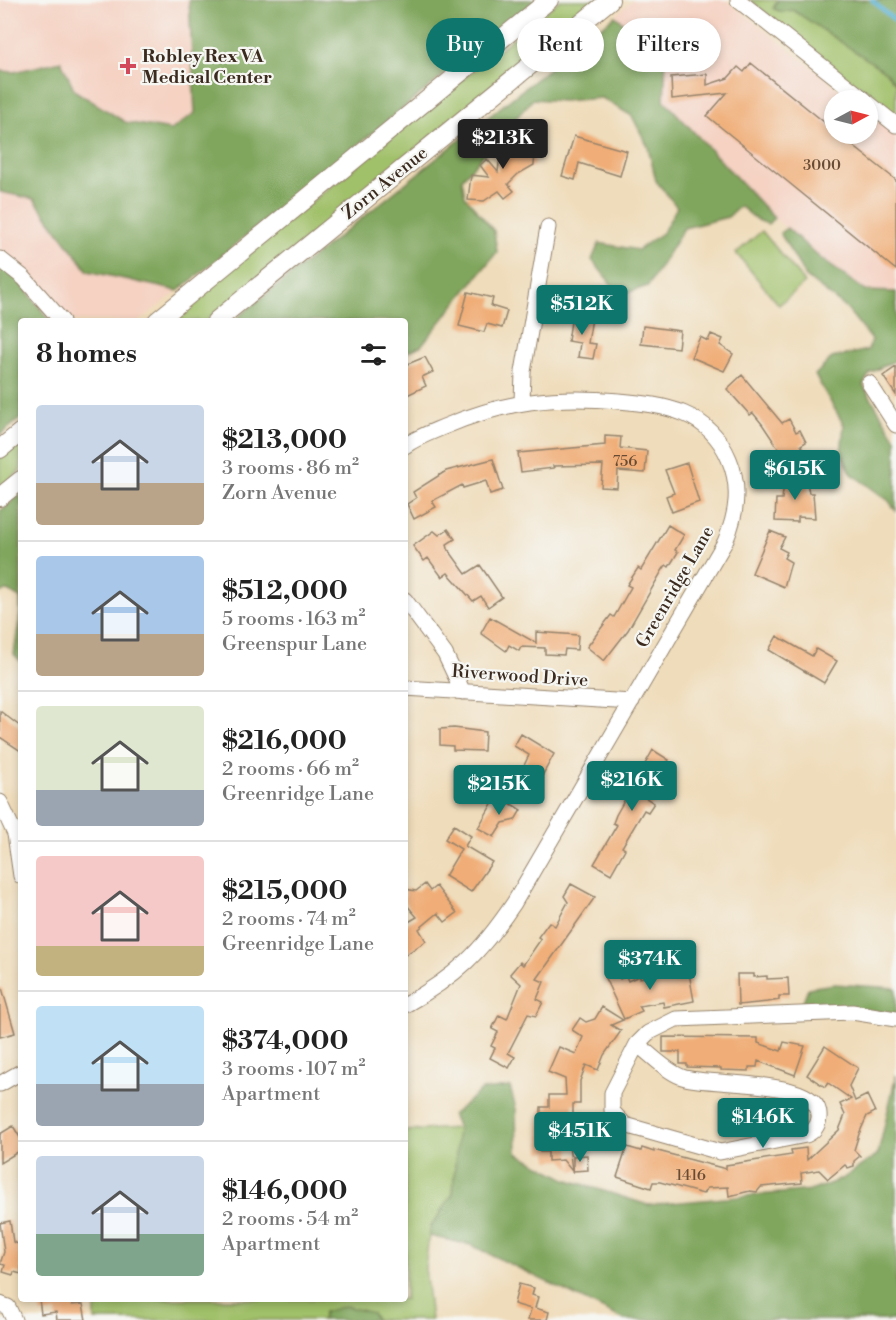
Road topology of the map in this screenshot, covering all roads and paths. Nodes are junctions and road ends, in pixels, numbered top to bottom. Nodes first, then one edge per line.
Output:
1 (549, 0) edge
2 (610, 0) edge
3 (738, 0) edge
4 (852, 90) edge
5 (878, 111) edge
6 (896, 125) edge
7 (548, 227) dead end
8 (0, 259) edge
9 (59, 318) edge
10 (161, 318) edge
11 (220, 318) edge
12 (869, 383) dead end
13 (522, 402) junction
14 (896, 425) edge
15 (18, 434) edge
16 (408, 445) edge
17 (0, 449) edge
18 (18, 482) edge
19 (0, 497) edge
20 (408, 604) edge
21 (408, 688) edge
22 (463, 692) junction
23 (632, 702) junction
24 (0, 801) edge
25 (18, 855) edge
26 (408, 1003) edge
27 (896, 1019) edge
28 (637, 1044) junction
29 (18, 1074) edge
30 (0, 1084) edge
31 (0, 1304) edge
32 (14, 1320) edge

1 - 10 main road, Zorn Avenue
2 - 11 main road, Zorn Avenue
3 - 4 street
5 - 6 street
7 - 13 street
8 - 9 street
12 - 14 street
13 - 16 street, Greenridge Lane
13 - 23 street, Greenridge Lane
15 - 17 main road
18 - 19 main road
20 - 22 street
21 - 22 street, Riverwood Drive
22 - 23 street, Riverwood Drive
23 - 26 street, Greenridge Lane
24 - 25 street
27 - 28 street
28 - 28 street
29 - 30 street
31 - 32 street

